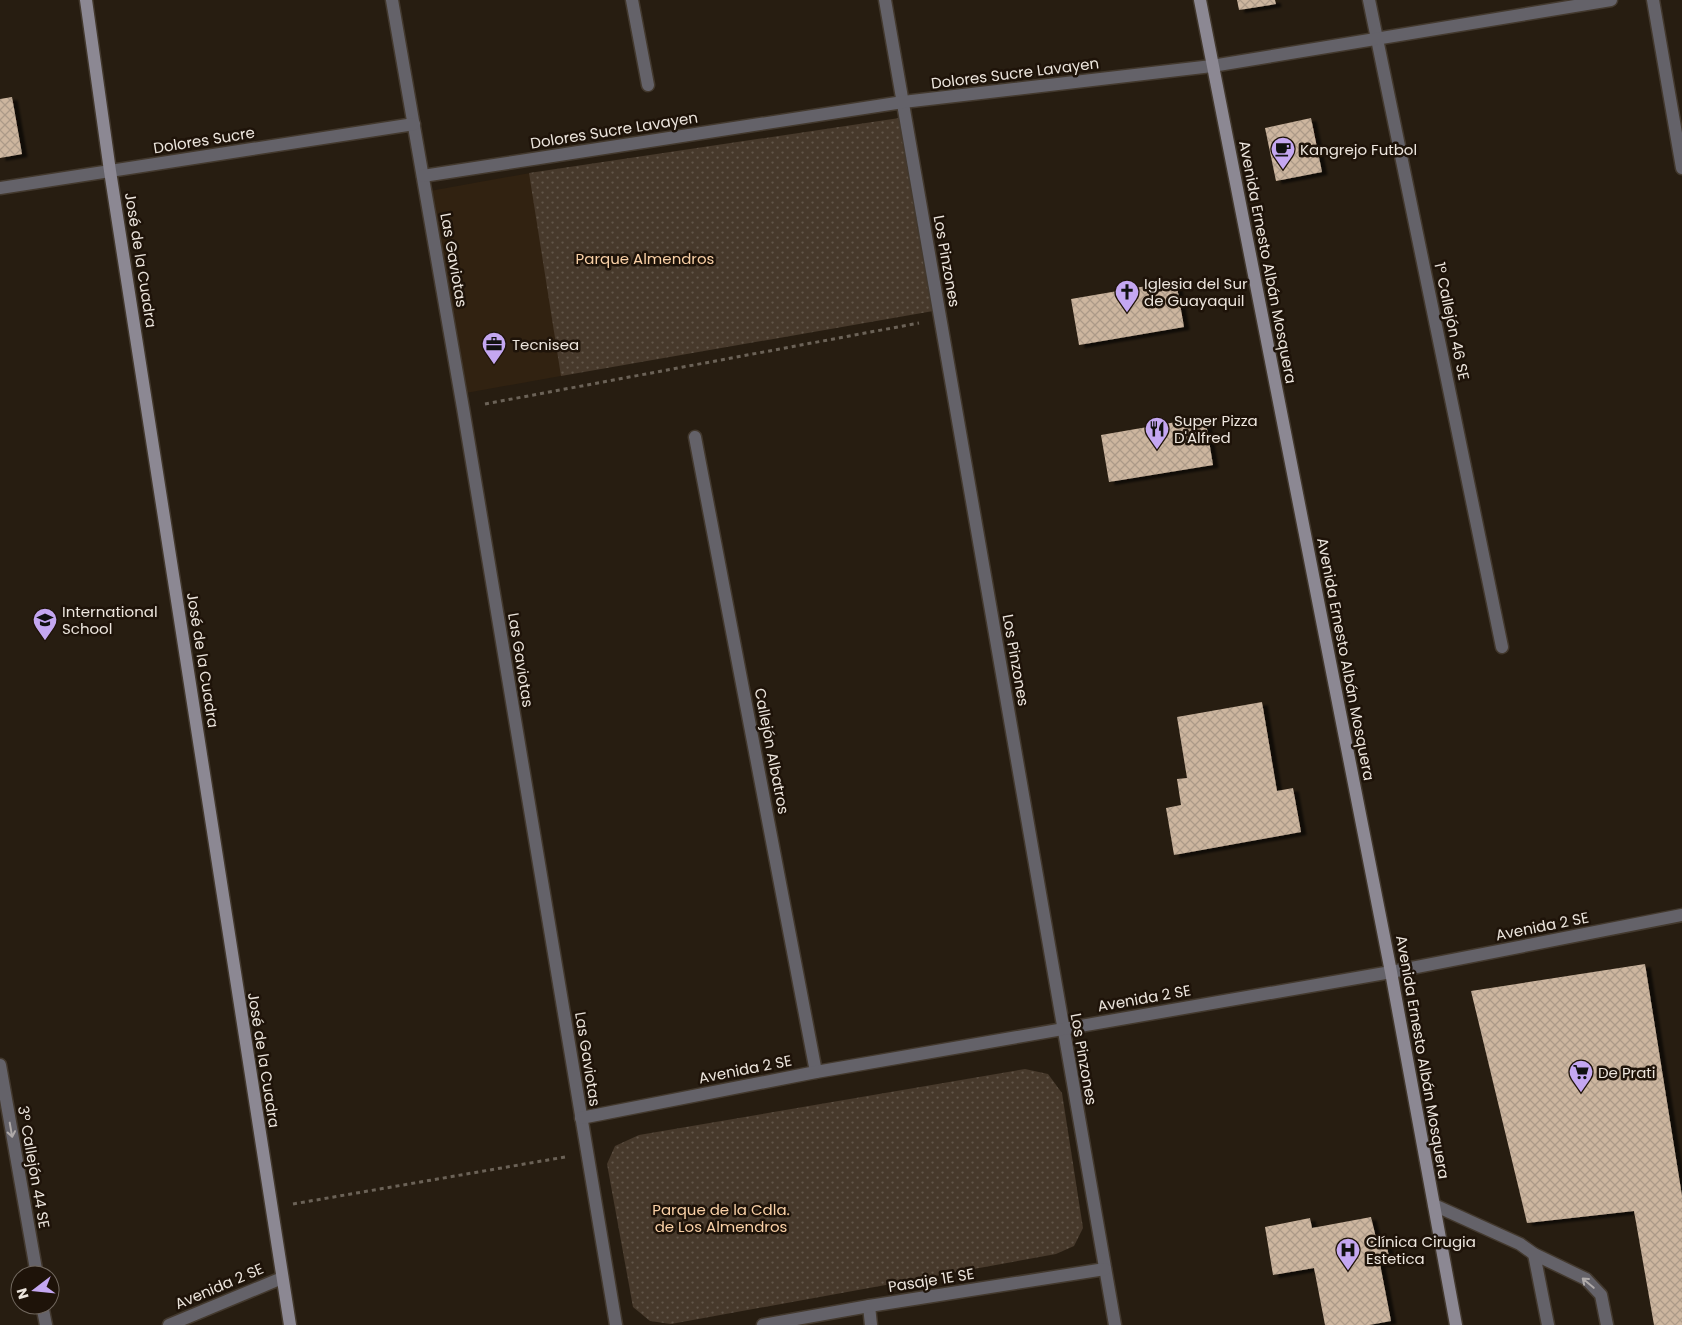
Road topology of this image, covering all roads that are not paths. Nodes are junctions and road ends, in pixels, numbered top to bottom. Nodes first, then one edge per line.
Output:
1 (86, 0) edge
2 (392, 0) edge
3 (632, 0) edge
4 (886, 0) edge
5 (1200, 0) edge
6 (1370, 0) edge
7 (1612, 0) edge
8 (1653, 0) edge
9 (1377, 38) junction
10 (1212, 66) junction
11 (648, 85) dead end
12 (903, 102) junction
13 (414, 124) junction
14 (1682, 168) edge
15 (110, 171) junction
16 (423, 176) junction
17 (0, 188) edge
18 (696, 437) dead end
19 (1502, 648) dead end
20 (1682, 915) edge
21 (1391, 972) junction
22 (1062, 1028) junction
23 (0, 1065) edge
24 (816, 1072) junction
25 (581, 1118) junction
26 (1434, 1204) junction
27 (1534, 1254) junction
28 (35, 1265) edge
29 (1105, 1269) junction
30 (282, 1278) junction
31 (869, 1306) junction
32 (169, 1325) edge
33 (290, 1325) edge
34 (616, 1325) edge
35 (763, 1325) edge
36 (871, 1325) edge
37 (1115, 1325) edge
38 (1456, 1325) edge
39 (1548, 1325) edge
40 (1607, 1325) edge

1 - 15 street, José de la Cuadra
2 - 13 street, Las Gaviotas
3 - 11 street
4 - 12 street, Los Pinzones
5 - 10 street, Avenida Ernesto Albán Mosquera
6 - 9 street, 1º Callejón 46 SE
7 - 9 street, Dolores Sucre Lavayen
8 - 14 street
9 - 10 street, Dolores Sucre Lavayen
9 - 19 street, 1º Callejón 46 SE
10 - 12 street, Dolores Sucre Lavayen
10 - 21 street, Avenida Ernesto Albán Mosquera
12 - 16 street, Dolores Sucre Lavayen
12 - 22 street, Los Pinzones
13 - 15 street, Dolores Sucre
13 - 16 street, Las Gaviotas
15 - 17 street, Dolores Sucre
15 - 30 street, José de la Cuadra
16 - 25 street, Las Gaviotas
18 - 24 street, Callejón Albatros
20 - 21 street, Avenida 2 SE
21 - 22 street, Avenida 2 SE
21 - 26 street, Avenida Ernesto Albán Mosquera
22 - 24 street, Avenida 2 SE
22 - 29 street, Los Pinzones
23 -> 28 street, 3º Callejón 44 SE
24 - 25 street, Avenida 2 SE
25 - 34 street, Las Gaviotas
26 - 27 street
26 - 38 street, Avenida Ernesto Albán Mosquera
27 - 39 street
40 -> 27 street
29 - 31 street, Pasaje 1E SE
29 - 37 street, Los Pinzones
30 - 32 street, Avenida 2 SE
30 - 33 street, José de la Cuadra
31 - 35 street, Pasaje 1E SE
31 - 36 street

